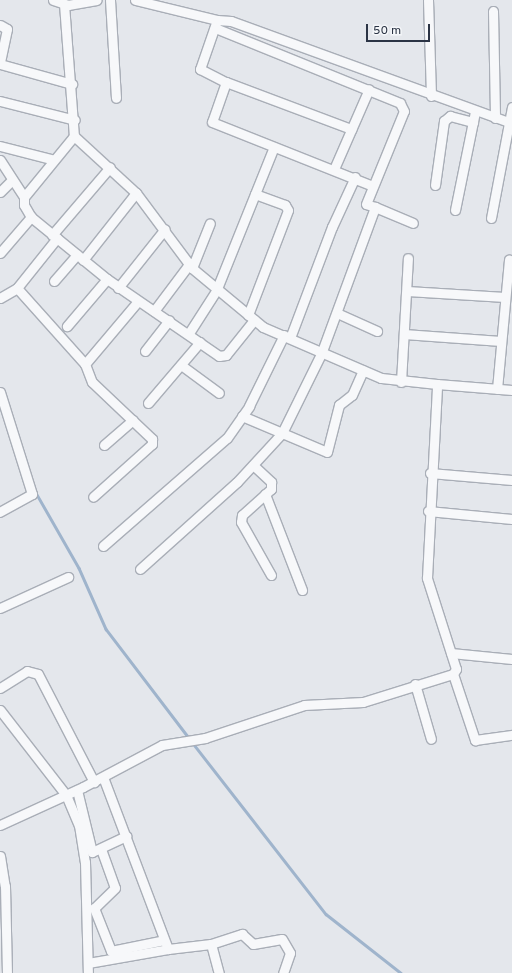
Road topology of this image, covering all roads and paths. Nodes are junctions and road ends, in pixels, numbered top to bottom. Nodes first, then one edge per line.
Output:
1 (53, 0) edge
2 (97, 0) edge
3 (110, 0) edge
4 (135, 0) edge
5 (428, 0) edge
6 (64, 4) junction
7 (493, 12) dead end
8 (216, 24) junction
9 (0, 25) edge
10 (0, 64) edge
11 (226, 82) junction
12 (72, 84) junction
13 (368, 89) junction
14 (431, 96) junction
15 (116, 98) dead end
16 (0, 101) edge
17 (512, 107) edge
18 (474, 117) junction
19 (495, 118) junction
20 (75, 120) junction
21 (508, 122) junction
22 (351, 129) junction
23 (74, 136) junction
24 (0, 146) edge
25 (274, 147) junction
26 (51, 159) junction
27 (0, 160) edge
28 (110, 167) junction
29 (334, 169) junction
30 (356, 177) junction
31 (12, 180) junction
32 (435, 185) dead end
33 (374, 186) junction
34 (0, 192) edge
35 (136, 193) junction
36 (255, 194) junction
37 (24, 197) junction
38 (375, 207) junction
39 (455, 210) dead end
40 (32, 217) junction
41 (491, 218) dead end
42 (210, 223) dead end
43 (413, 223) dead end
44 (165, 229) junction
45 (55, 237) junction
46 (0, 253) edge
47 (80, 258) junction
48 (408, 258) dead end
49 (508, 260) dead end
50 (191, 266) junction
51 (107, 279) junction
52 (54, 281) dead end
53 (17, 288) junction
54 (118, 288) junction
55 (216, 290) junction
56 (407, 291) junction
57 (505, 297) junction
58 (0, 298) edge
59 (138, 301) junction
60 (154, 311) junction
61 (337, 313) junction
62 (251, 317) junction
63 (169, 320) junction
64 (67, 326) dead end
65 (377, 331) dead end
66 (189, 333) junction
67 (404, 334) junction
68 (287, 337) junction
69 (501, 341) junction
70 (200, 342) junction
71 (145, 351) dead end
72 (321, 354) junction
73 (85, 364) junction
74 (181, 365) junction
75 (363, 370) junction
76 (401, 382) junction
77 (437, 384) junction
78 (497, 389) junction
79 (512, 390) edge
80 (0, 392) edge
81 (219, 393) dead end
82 (148, 403) dead end
83 (242, 416) junction
84 (133, 420) junction
85 (282, 433) junction
86 (104, 445) dead end
87 (253, 465) junction
88 (430, 473) junction
89 (512, 480) edge
90 (265, 494) junction
91 (93, 497) dead end
92 (428, 511) junction
93 (0, 512) edge
94 (512, 519) edge
95 (103, 546) dead end
96 (140, 569) dead end
97 (271, 575) dead end
98 (68, 577) dead end
99 (302, 590) dead end
100 (0, 608) edge
101 (451, 653) junction
102 (512, 659) edge
103 (453, 674) junction
104 (415, 684) junction
105 (0, 688) edge
106 (0, 710) edge
107 (512, 735) edge
108 (431, 739) dead end
109 (103, 777) junction
110 (94, 782) junction
111 (77, 790) junction
112 (66, 795) junction
113 (0, 825) edge
114 (126, 836) junction
115 (101, 850) junction
116 (0, 856) edge
117 (164, 940) junction
118 (211, 944) junction
119 (168, 948) junction
120 (3, 956) edge
121 (88, 963) junction
122 (7, 973) edge
123 (88, 973) edge
124 (219, 973) edge
125 (283, 973) edge

1 - 6 street
2 - 6 street
3 - 15 street
4 - 8 street
5 - 14 street
6 - 12 street
7 - 19 street
8 - 11 street
8 - 13 street
8 - 14 street
9 - 10 street
10 - 12 street
11 - 22 street
11 - 25 street
12 - 20 street
13 - 22 street
13 - 33 street
14 - 18 street
16 - 20 street
17 - 21 street
18 - 19 street
18 - 32 street
18 - 39 street
19 - 21 street
20 - 23 street
21 - 41 street
22 - 29 street
23 - 26 street
23 - 28 street
24 - 26 street
25 - 29 street
25 - 36 street
26 - 37 street
27 - 31 street
28 - 35 street
28 - 45 street
29 - 30 street
30 - 33 street
30 - 68 street
31 - 34 street
31 - 37 street
33 - 38 street
35 - 44 street
35 - 47 street
36 - 55 street
36 - 62 street
37 - 40 street
38 - 43 street
38 - 61 street
40 - 45 street
40 - 46 street
42 - 50 street
44 - 50 street
44 - 54 street
45 - 47 street
45 - 53 street
47 - 51 street
47 - 52 street
48 - 56 street
49 - 57 street
50 - 55 street
50 - 60 street
51 - 54 street
51 - 64 street
53 - 58 street
53 - 73 street
54 - 59 street
55 - 62 street
55 - 66 street
56 - 57 street
56 - 67 street
57 - 69 street
59 - 60 street
59 - 73 street
60 - 63 street
61 - 65 street
61 - 72 street
62 - 68 street
62 - 70 street
63 - 66 street
63 - 71 street
66 - 70 street
67 - 69 street
67 - 76 street
68 - 72 street
68 - 83 street
69 - 78 street
70 - 74 street
72 - 75 street
72 - 85 street
73 - 84 street
74 - 81 street
74 - 82 street
75 - 76 street
75 - 85 street
76 - 77 street
77 - 78 street
77 - 88 street
78 - 79 street
80 - 93 street
83 - 85 street
83 - 95 street
84 - 86 street
84 - 91 street
85 - 87 street
87 - 90 street
87 - 96 street
88 - 89 street
88 - 92 street
90 - 97 street
90 - 99 street
92 - 94 street
92 - 101 street
98 - 100 street
101 - 102 street
101 - 103 street
103 - 104 street
103 - 107 street
104 - 108 street
104 - 109 street
105 - 110 street
106 - 112 street
109 - 110 street
109 - 114 street
110 - 111 street
111 - 112 street
111 - 115 street
112 - 113 street
112 - 121 street
114 - 115 street
114 - 117 street
115 - 117 street
116 - 120 street
117 - 119 street
118 - 119 street
118 - 124 street
118 - 125 street
119 - 121 street
120 - 122 street
121 - 123 street

